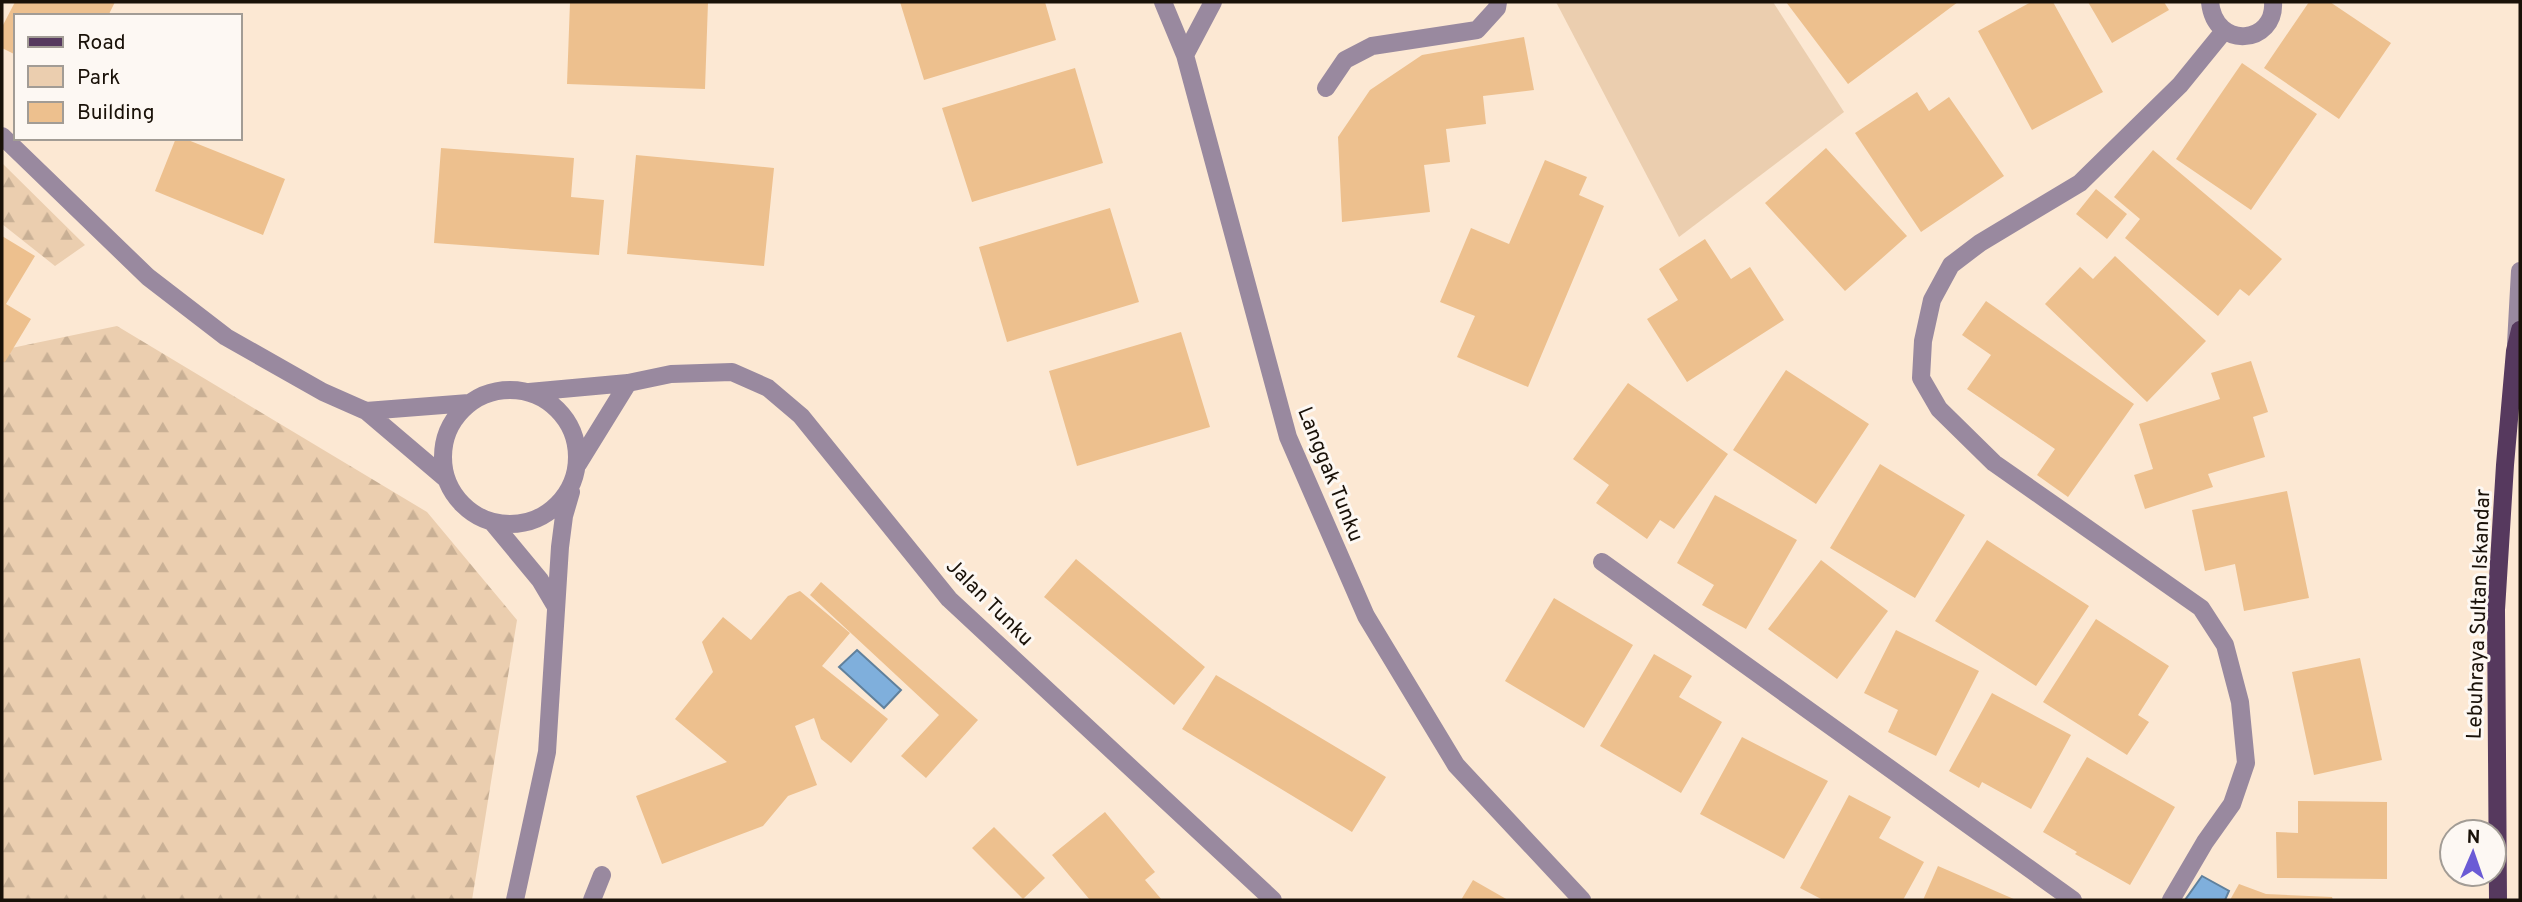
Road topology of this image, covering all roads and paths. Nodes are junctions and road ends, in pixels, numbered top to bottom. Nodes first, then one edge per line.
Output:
1 (1163, 2) edge
2 (1213, 2) edge
3 (1498, 2) edge
4 (2210, 2) edge
5 (2273, 2) edge
6 (2224, 31) junction
7 (1185, 55) junction
8 (1326, 88) dead end
9 (2, 136) edge
10 (2520, 271) edge
11 (2520, 330) edge
12 (2515, 351) junction
13 (628, 383) junction
14 (529, 392) junction
15 (469, 403) junction
16 (366, 411) junction
17 (578, 464) junction
18 (446, 479) junction
19 (573, 485) junction
20 (492, 522) junction
21 (1602, 562) dead end
22 (555, 607) junction
23 (601, 875) dead end
24 (515, 900) edge
25 (593, 900) edge
26 (1273, 900) edge
27 (1582, 900) edge
28 (2073, 900) edge
29 (2171, 900) edge
30 (2498, 900) edge

1 - 7 street, Langgak Tunku
2 - 7 street
3 - 8 street
4 - 6 street
5 - 6 street
6 - 29 street
7 - 27 street, Langgak Tunku
9 - 16 street
10 - 12 street
11 - 12 main road, Lebuhraya Sultan Iskandar
12 - 30 main road, Lebuhraya Sultan Iskandar
13 - 14 street, Jalan Tunku
13 - 17 street
13 - 26 street, Jalan Tunku
14 - 15 street
14 - 17 street
15 - 16 street
15 - 18 street
16 - 18 street
17 - 19 street
18 - 20 street
19 - 20 street
19 - 22 street
20 - 22 street
21 - 28 street
22 - 24 street
23 - 25 street

